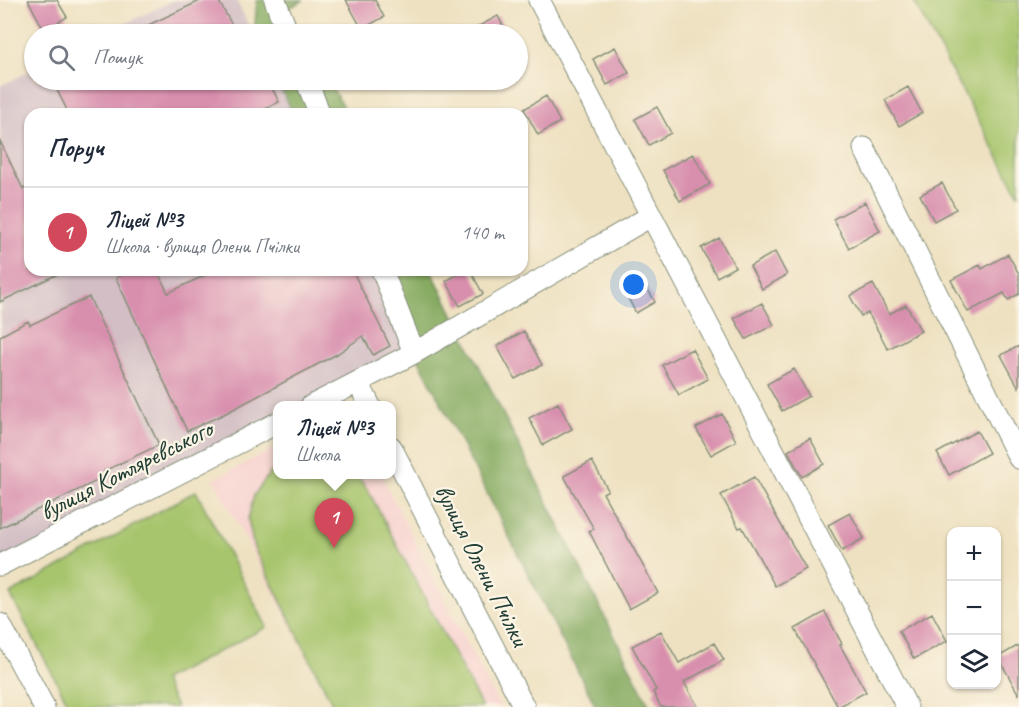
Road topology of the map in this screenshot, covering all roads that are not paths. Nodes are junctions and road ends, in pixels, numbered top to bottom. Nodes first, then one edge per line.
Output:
1 (275, 0) edge
2 (538, 0) edge
3 (284, 24) edge
4 (310, 90) edge
5 (318, 108) edge
6 (864, 148) dead end
7 (651, 216) junction
8 (384, 276) edge
9 (414, 353) junction
10 (358, 382) junction
11 (319, 401) edge
12 (368, 401) edge
13 (273, 425) edge
14 (396, 457) edge
15 (1019, 458) edge
16 (0, 565) edge
17 (0, 624) edge
18 (44, 707) edge
19 (524, 707) edge
20 (907, 707) edge

1 - 3 street
2 - 7 street
4 - 5 street
6 - 15 street
7 - 9 street
7 - 20 street
8 - 9 street
9 - 10 street
10 - 11 street
10 - 12 street
13 - 16 street, вулиця Котляревського
14 - 19 street, вулиця Олени Пчілки
17 - 18 street

